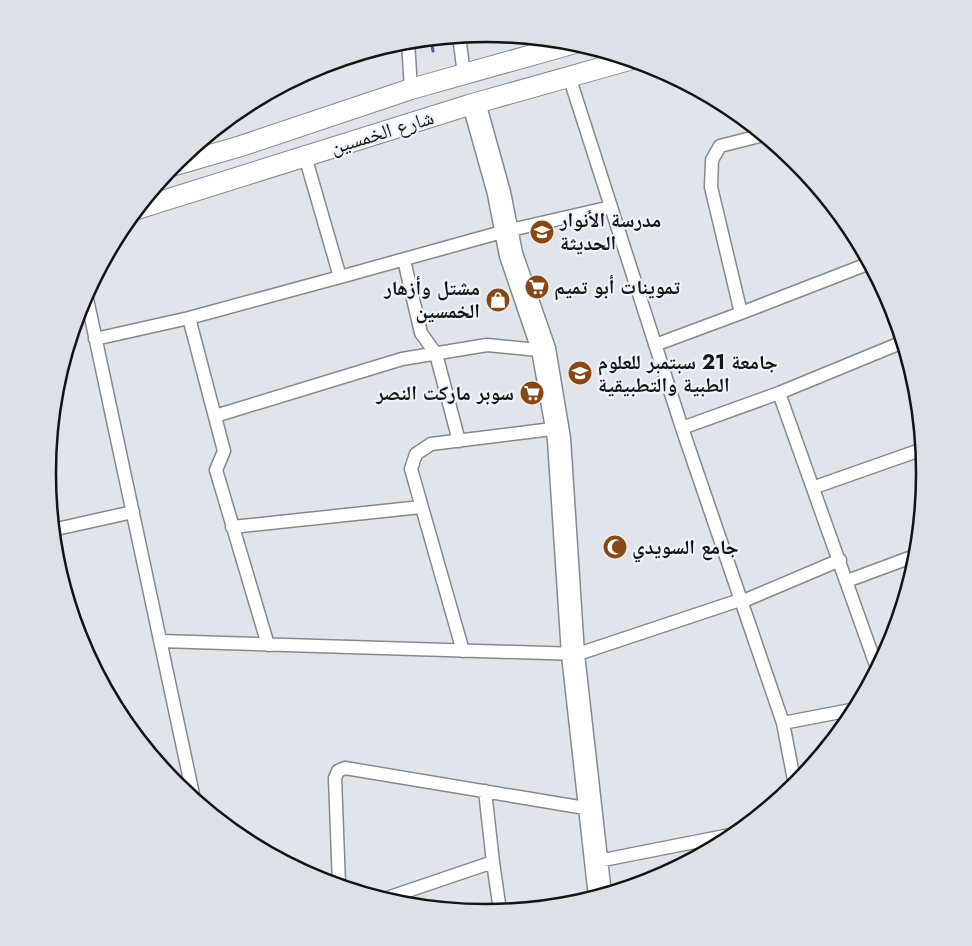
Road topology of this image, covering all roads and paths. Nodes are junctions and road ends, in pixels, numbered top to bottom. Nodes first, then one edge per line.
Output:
1 (460, 43) edge
2 (555, 48) edge
3 (409, 50) edge
4 (617, 63) edge
5 (464, 74) junction
6 (569, 76) junction
7 (411, 89) junction
8 (474, 103) junction
9 (755, 137) edge
10 (241, 146) junction
11 (305, 156) junction
12 (190, 161) edge
13 (251, 172) junction
14 (149, 205) edge
15 (611, 207) junction
16 (507, 231) junction
17 (404, 260) junction
18 (863, 266) edge
19 (340, 277) junction
20 (89, 306) edge
21 (741, 313) junction
22 (189, 318) junction
23 (96, 339) junction
24 (655, 345) junction
25 (897, 345) edge
26 (538, 350) junction
27 (436, 354) junction
28 (779, 393) junction
29 (215, 416) junction
30 (682, 428) junction
31 (552, 429) junction
32 (460, 441) junction
33 (916, 451) edge
34 (815, 487) junction
35 (421, 507) junction
36 (133, 512) junction
37 (232, 527) junction
38 (59, 528) edge
39 (908, 558) edge
40 (840, 560) junction
41 (847, 581) junction
42 (741, 601) junction
43 (161, 641) junction
44 (268, 645) junction
45 (464, 651) junction
46 (573, 655) junction
47 (874, 659) edge
48 (844, 711) edge
49 (783, 723) junction
50 (793, 774) edge
51 (191, 786) edge
52 (485, 791) junction
53 (585, 808) junction
54 (713, 838) edge
55 (493, 862) junction
56 (596, 862) junction
57 (339, 878) edge
58 (603, 887) edge
59 (595, 889) edge
60 (398, 894) edge
61 (499, 904) edge

1 - 5 street
2 - 5 main road, شارع الخمسين
3 - 7 street
4 - 6 main road, شارع الخمسين
5 - 7 main road, شارع الخمسين
6 - 8 main road, شارع الخمسين
6 - 15 street
7 - 10 main road, شارع الخمسين
8 - 11 main road, شارع الخمسين
8 - 16 street
9 - 21 street
10 - 12 main road, شارع الخمسين
10 - 13 main road
11 - 13 main road, شارع الخمسين
11 - 19 street
13 - 14 main road, شارع الخمسين
15 - 16 street
15 - 24 street
16 - 17 street
16 - 26 street
16 - 46 street
17 - 19 street
17 - 27 street
18 - 21 street
19 - 22 street
20 - 23 street
21 - 24 street
22 - 23 street
22 - 29 street
23 - 36 street
24 - 30 street
25 - 28 street
26 - 27 street
26 - 31 street
27 - 29 street
27 - 32 street
28 - 30 street
28 - 34 street
29 - 37 street
30 - 42 street
31 - 32 street
31 - 46 street
32 - 35 street
33 - 34 street
34 - 40 street
35 - 37 street
35 - 45 street
36 - 38 street
36 - 43 street
37 - 44 street
39 - 41 street
40 - 41 street
40 - 42 street
41 - 47 street
42 - 46 street
42 - 49 street
43 - 44 street
43 - 51 street
44 - 45 street
45 - 46 street
46 - 53 street
46 - 56 street
48 - 49 street
49 - 50 street
52 - 53 street
52 - 55 street
52 - 57 street
53 - 56 street
54 - 56 street
55 - 60 street
55 - 61 street
56 - 58 street
56 - 59 street

